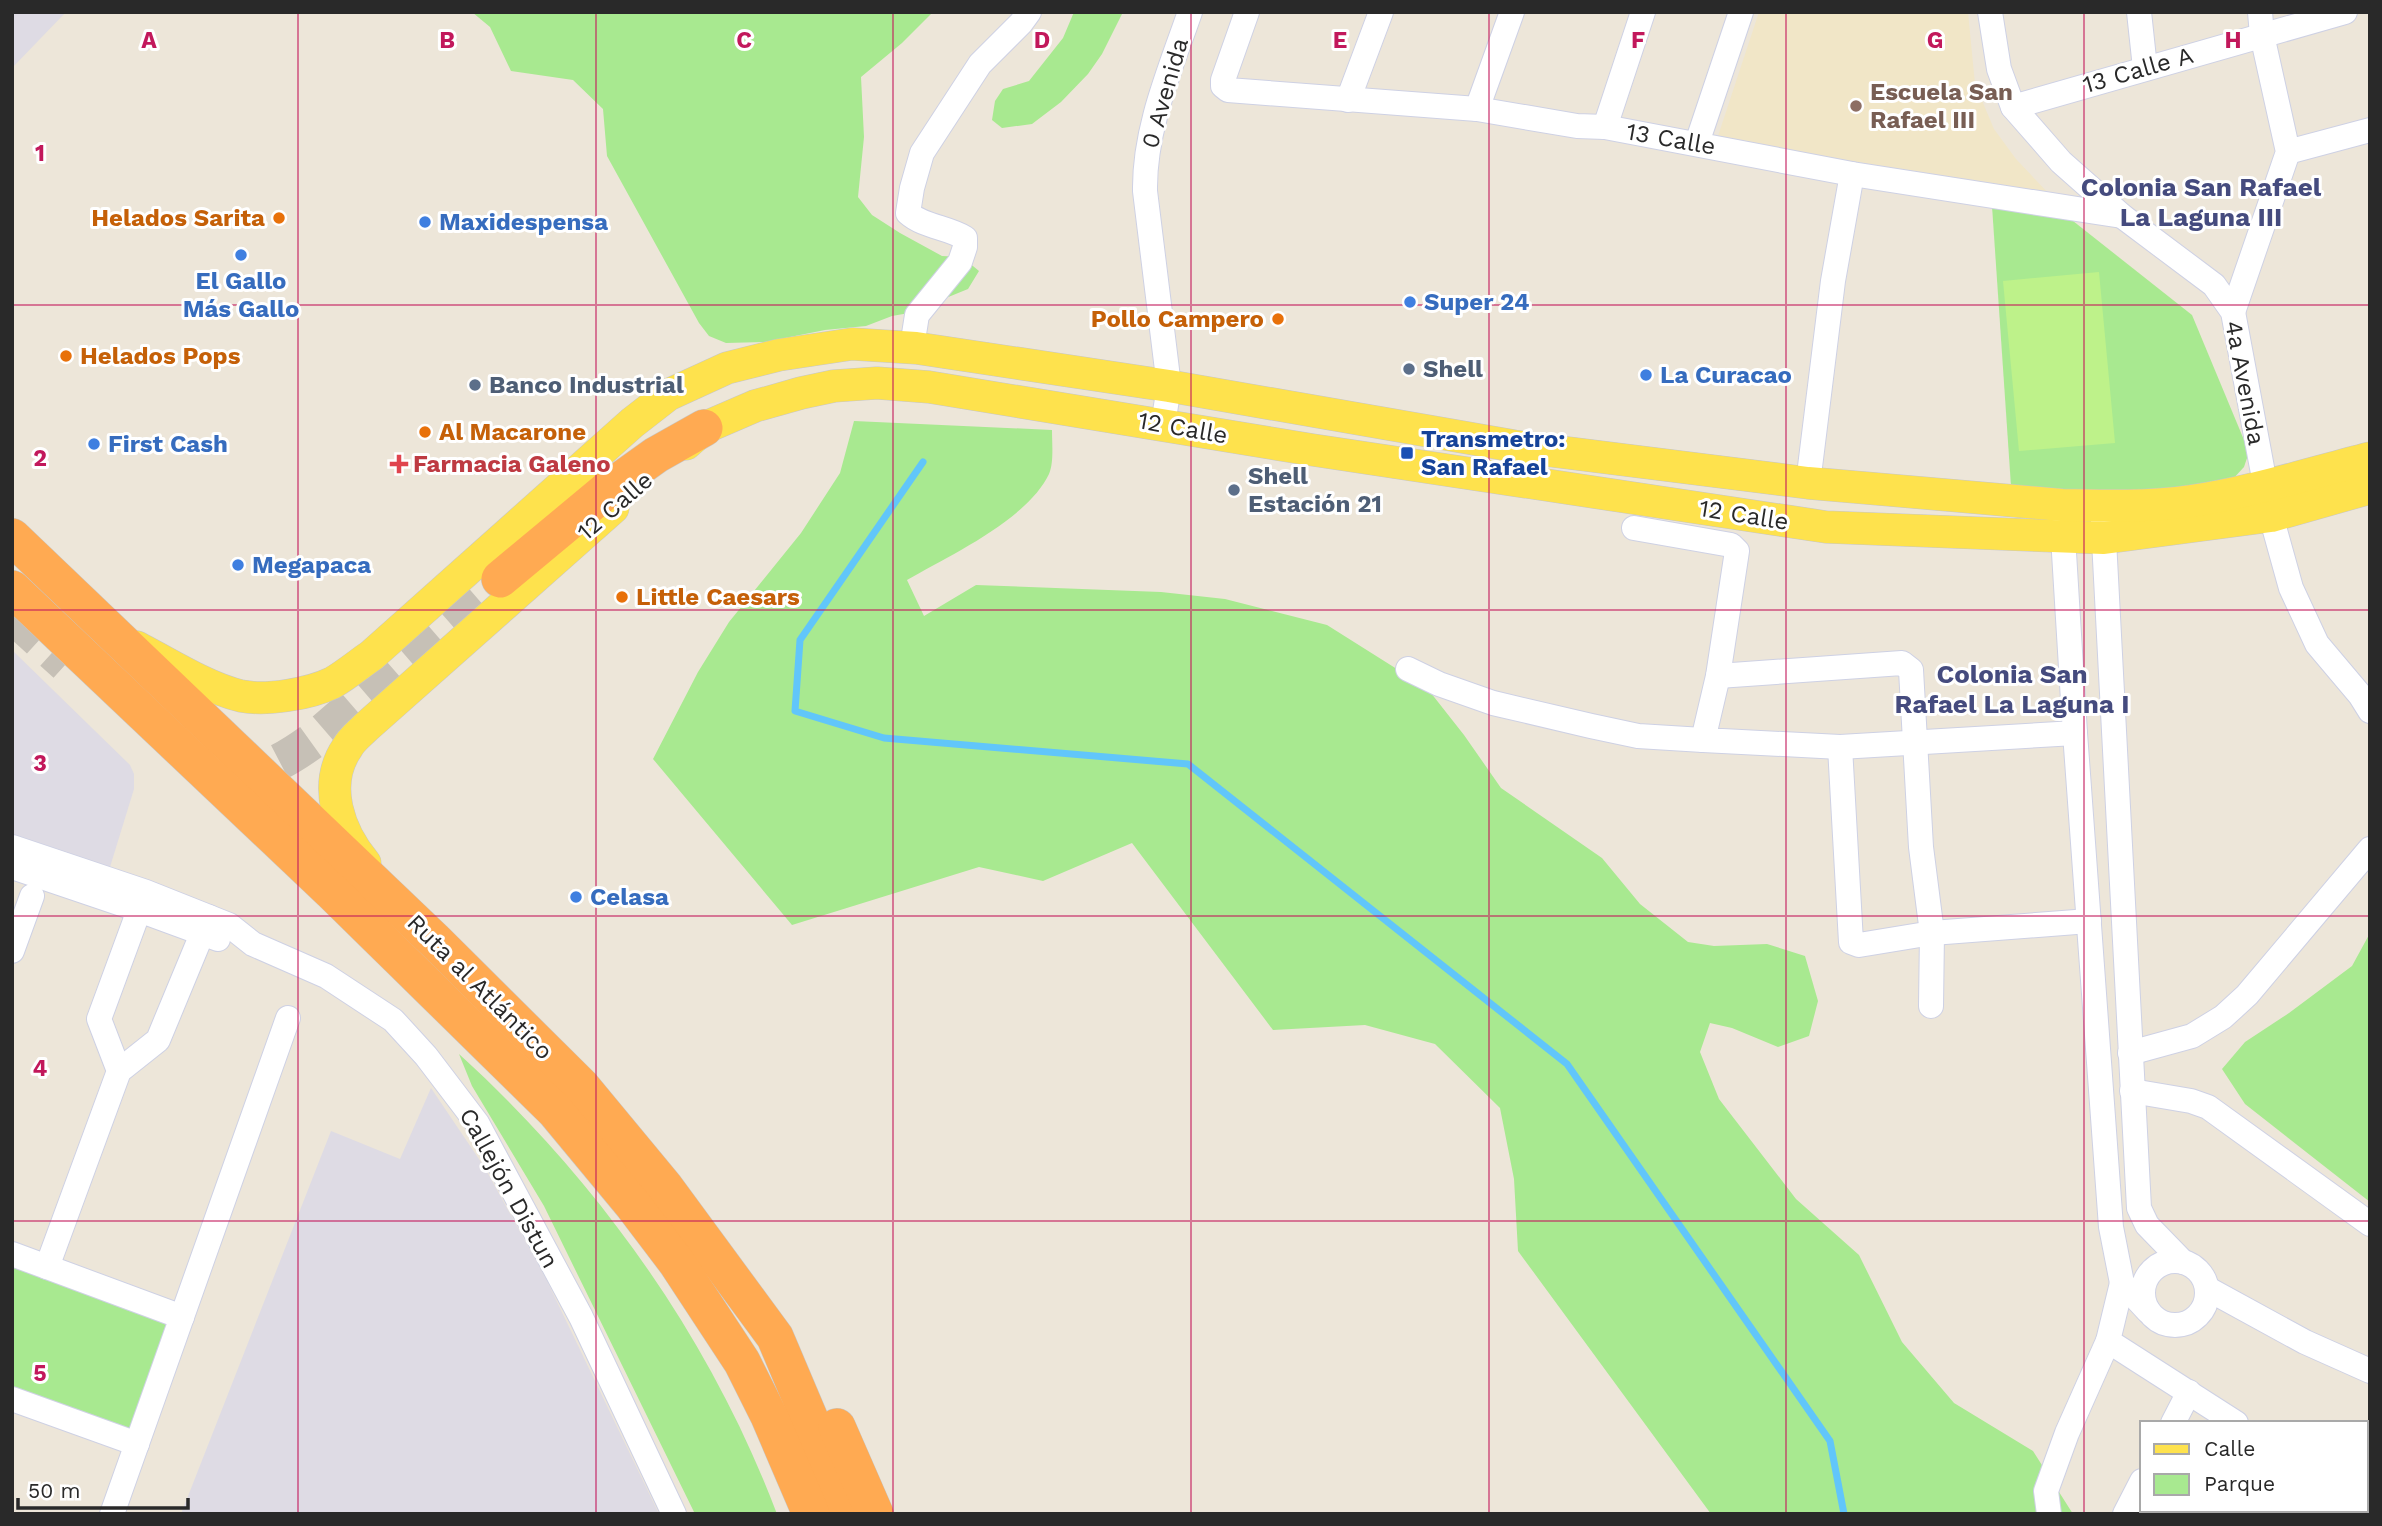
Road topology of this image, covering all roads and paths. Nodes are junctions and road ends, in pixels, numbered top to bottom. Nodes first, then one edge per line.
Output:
1 (1029, 12) edge
2 (1190, 12) edge
3 (1247, 12) edge
4 (1381, 12) edge
5 (1511, 12) edge
6 (1643, 12) edge
7 (1741, 12) edge
8 (1990, 12) edge
9 (2139, 12) edge
10 (2345, 12) edge
11 (2261, 24) edge
12 (2145, 68) junction
13 (1348, 100) junction
14 (2012, 107) junction
15 (1477, 109) junction
16 (1605, 127) junction
17 (2370, 130) edge
18 (1697, 143) junction
19 (2288, 152) junction
20 (1852, 174) junction
21 (2122, 216) junction
22 (2232, 312) junction
23 (916, 348) junction
24 (697, 380) junction
25 (834, 386) junction
26 (1169, 386) junction
27 (1163, 425) junction
28 (704, 428) junction
29 (2370, 458) edge
30 (1808, 483) junction
31 (2370, 488) edge
32 (2268, 501) junction
33 (2062, 505) junction
34 (2103, 506) junction
35 (1634, 528) dead end
36 (12, 537) edge
37 (2061, 537) junction
38 (2104, 538) junction
39 (500, 579) tunnel mouth
40 (12, 589) edge
41 (120, 638) junction
42 (1408, 669) dead end
43 (1718, 676) junction
44 (2370, 710) edge
45 (2075, 733) junction
46 (1703, 740) junction
47 (1916, 743) junction
48 (1840, 747) junction
49 (12, 847) edge
50 (2370, 849) edge
51 (12, 867) edge
52 (32, 896) dead end
53 (143, 901) junction
54 (2089, 920) junction
55 (206, 925) junction
56 (1932, 933) junction
57 (435, 941) junction
58 (12, 951) edge
59 (1931, 1006) dead end
60 (288, 1018) dead end
61 (2130, 1053) junction
62 (119, 1071) junction
63 (2132, 1091) junction
64 (2370, 1224) edge
65 (12, 1254) edge
66 (2183, 1262) junction
67 (47, 1267) junction
68 (2122, 1283) junction
69 (2208, 1289) junction
70 (2148, 1311) junction
71 (182, 1317) junction
72 (775, 1337) junction
73 (2108, 1341) junction
74 (2370, 1370) edge
75 (2189, 1392) junction
76 (12, 1399) edge
77 (2174, 1421) edge
78 (2233, 1421) edge
79 (137, 1444) junction
80 (2140, 1485) edge
81 (112, 1514) edge
82 (674, 1514) edge
83 (811, 1514) edge
84 (845, 1514) edge
85 (875, 1514) edge
86 (2049, 1514) edge
87 (2125, 1514) edge

1 - 23 street
2 - 26 street, 0 Avenida
3 - 13 street, 13 Calle
4 - 13 street
5 - 15 street
6 - 16 street
7 - 18 street
8 - 14 street, 4a Avenida
9 - 12 street
10 - 11 street, 13 Calle A
11 - 12 street, 13 Calle A
11 - 19 street
12 - 14 street, 13 Calle A
13 - 15 street, 13 Calle
14 - 21 street, 4a Avenida
15 - 16 street, 13 Calle
16 - 18 street, 13 Calle
17 - 19 street
18 - 20 street, 13 Calle
19 - 22 street
20 - 21 street, 13 Calle
20 - 30 street
21 - 22 street, 4a Avenida
22 - 32 street, 4a Avenida
23 - 24 main road, 12 Calle
23 - 26 main road, 12 Calle
24 - 25 main road
24 - 41 main road, 12 Calle
25 - 27 main road, 12 Calle
25 - 28 main road, 12 Calle
26 - 27 street, 0 Avenida
26 - 30 main road, 12 Calle
27 - 37 main road, 12 Calle
28 - 39 highway
28 - 57 main road, 12 Calle
29 - 32 main road, 12 Calle
30 - 33 main road, 12 Calle
31 - 32 main road, 12 Calle
32 - 34 main road, 12 Calle
32 - 38 main road, 12 Calle
32 - 44 street, 4a Avenida
33 - 34 main road, 12 Calle
33 - 37 street
34 - 38 street
35 - 43 street
36 - 41 highway, Ruta al Atlántico
37 - 38 main road, 12 Calle
37 - 45 street
38 - 61 street
40 - 83 highway, Ruta al Atlántico
41 - 57 highway, Ruta al Atlántico
42 - 46 street
43 - 46 street
43 - 47 street
45 - 47 street
45 - 54 street
46 - 48 street
47 - 48 street
47 - 56 street
48 - 56 street
49 - 53 street, Callejón Distun
50 - 61 street
51 - 53 street, Callejón Distun
52 - 58 street
53 - 55 street, Callejón Distun
53 - 62 street
54 - 56 street
54 - 68 street
55 - 62 street
55 - 82 street, Callejón Distun
56 - 59 street
57 - 72 highway, Ruta al Atlántico
60 - 71 street
61 - 63 street
62 - 67 street
63 - 64 street
63 - 66 street
65 - 67 street
66 - 69 street
66 - 70 street
67 - 71 street
68 - 70 street
68 - 73 street
69 - 70 street
69 - 74 street
71 - 79 street
72 - 84 highway, Ruta al Atlántico
72 - 85 highway
73 - 75 street
73 - 86 street
75 - 77 street
75 - 78 street
76 - 79 street
79 - 81 street
80 - 87 street

